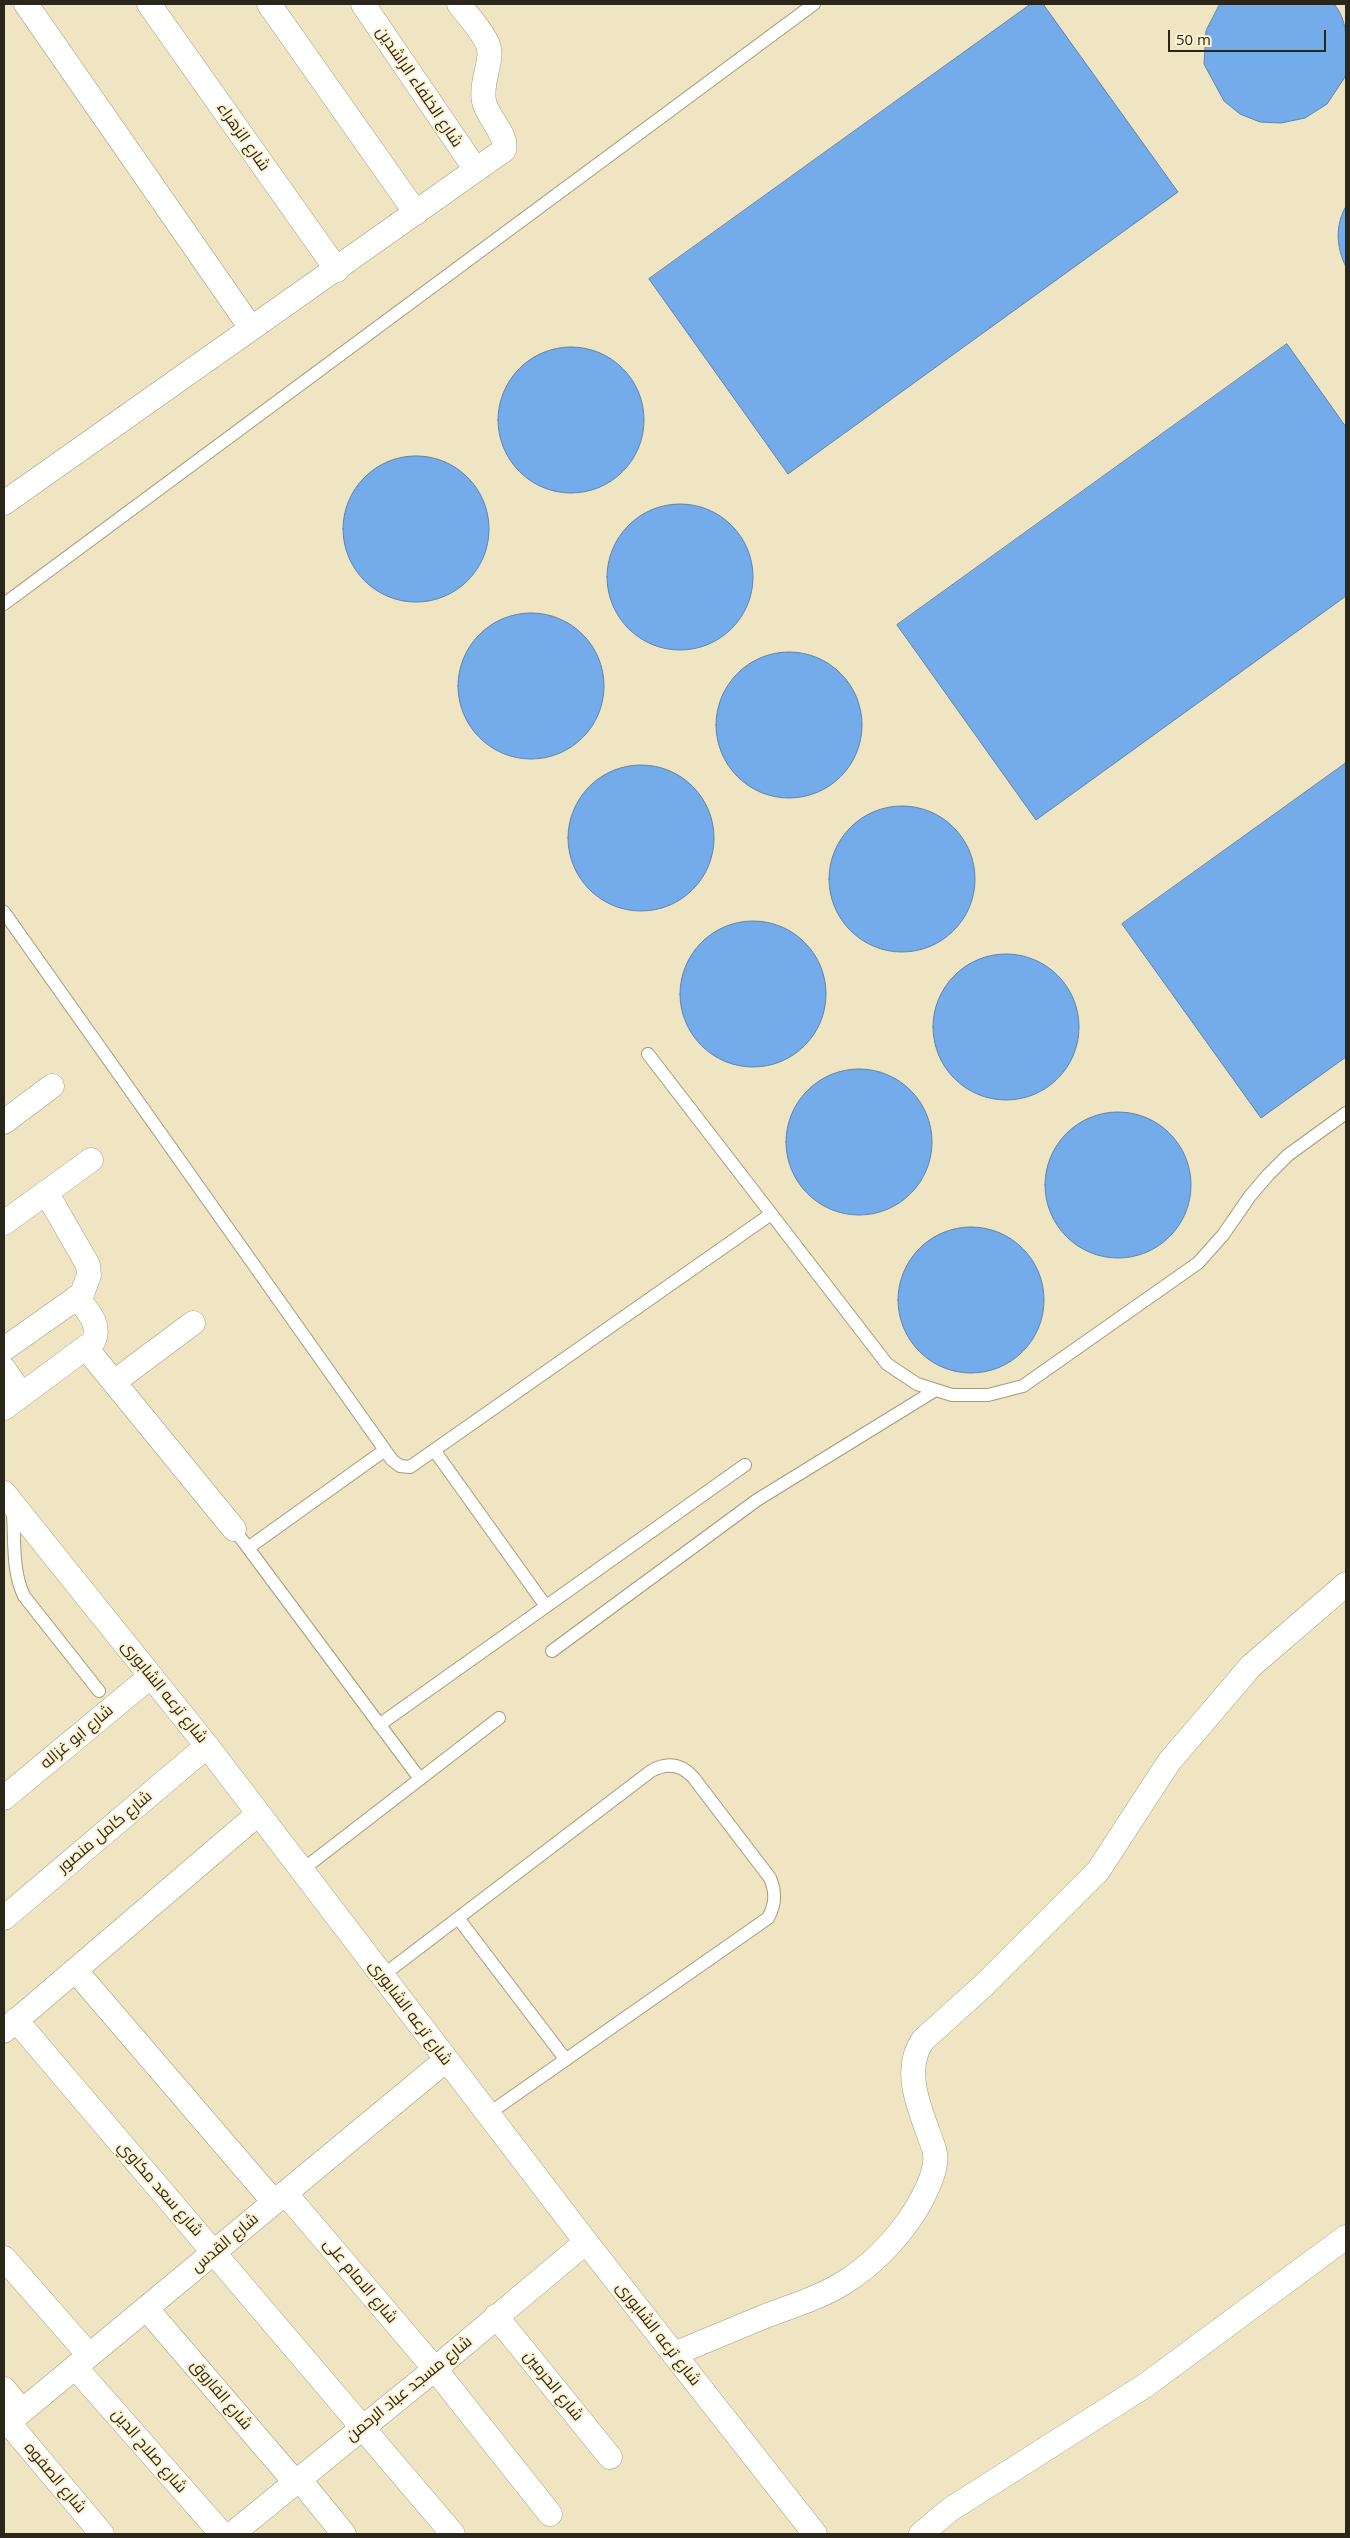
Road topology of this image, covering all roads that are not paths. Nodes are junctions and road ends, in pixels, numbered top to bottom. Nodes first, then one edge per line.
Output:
1 (26, 4) edge
2 (149, 4) edge
3 (270, 4) edge
4 (363, 4) edge
5 (459, 4) edge
6 (814, 4) edge
7 (476, 170) junction
8 (416, 213) junction
9 (337, 270) junction
10 (251, 328) junction
11 (4, 503) edge
12 (4, 604) edge
13 (4, 912) edge
14 (648, 1054) dead end
15 (52, 1086) dead end
16 (1346, 1113) edge
17 (4, 1122) edge
18 (91, 1160) dead end
19 (46, 1192) junction
20 (771, 1214) junction
21 (4, 1223) edge
22 (77, 1297) junction
23 (193, 1323) dead end
24 (86, 1348) junction
25 (4, 1349) edge
26 (4, 1369) edge
27 (114, 1382) junction
28 (934, 1391) junction
29 (13, 1401) edge
30 (385, 1450) junction
31 (434, 1450) junction
32 (745, 1466) dead end
33 (10, 1510) edge
34 (234, 1530) joint
35 (248, 1548) junction
36 (1346, 1584) edge
37 (545, 1605) junction
38 (552, 1651) dead end
39 (151, 1676) junction
40 (99, 1691) dead end
41 (499, 1718) dead end
42 (379, 1725) junction
43 (207, 1746) junction
44 (420, 1779) junction
45 (4, 1798) edge
46 (258, 1814) junction
47 (302, 1870) junction
48 (4, 1918) edge
49 (458, 1918) junction
50 (75, 1970) junction
51 (382, 1976) junction
52 (10, 2026) edge
53 (446, 2060) junction
54 (566, 2060) junction
55 (488, 2114) junction
56 (280, 2197) junction
57 (1346, 2237) edge
58 (586, 2242) junction
59 (214, 2252) junction
60 (4, 2258) edge
61 (146, 2308) junction
62 (496, 2316) junction
63 (674, 2354) junction
64 (82, 2361) junction
65 (435, 2369) junction
66 (4, 2389) edge
67 (11, 2420) edge
68 (362, 2427) junction
69 (610, 2457) dead end
70 (297, 2481) junction
71 (550, 2514) dead end
72 (232, 2533) edge
73 (102, 2534) edge
74 (344, 2534) edge
75 (453, 2534) edge
76 (816, 2534) edge
77 (921, 2534) edge

1 - 10 street
2 - 9 street, شارع الزهراء
3 - 8 street
4 - 7 street, شارع الخلفاء الراشدين
5 - 7 street
6 - 12 lane
7 - 8 street
8 - 9 street
9 - 10 street
10 - 11 street
13 - 30 lane
14 - 20 lane
15 - 17 street
16 - 28 lane
18 - 19 street
19 - 21 street
19 - 22 street
20 - 28 lane
20 - 31 lane
22 - 24 street
22 - 25 street
23 - 27 street
24 - 27 street
24 - 29 street
26 - 29 street
27 - 34 street
28 - 38 lane
30 - 31 lane
30 - 35 lane
31 - 37 lane
32 - 37 lane
33 - 39 street, شارع ترعه الشابورى
33 - 40 lane
34 - 35 lane
35 - 42 lane
36 - 63 street
37 - 42 lane
39 - 43 street, شارع ترعه الشابورى
39 - 45 street, شارع ابو غزاله
41 - 44 lane
42 - 44 lane
43 - 46 street, شارع ترعه الشابورى
43 - 48 street, شارع كامل منصور
44 - 47 lane
46 - 47 street, شارع ترعه الشابورى
46 - 50 street
47 - 51 street, شارع ترعه الشابورى
49 - 51 lane
49 - 54 lane
49 - 54 lane
50 - 52 street
50 - 56 street, شارع الامام على
51 - 53 street, شارع ترعه الشابورى
52 - 59 street, شارع سعد مكاوي
53 - 55 street, شارع ترعه الشابورى
53 - 56 street, شارع القدس
54 - 55 lane
55 - 58 street, شارع ترعه الشابورى
56 - 59 street, شارع القدس
56 - 65 street, شارع الامام على
57 - 77 street
58 - 62 street, شارع مسجد عباد الرحمن
58 - 63 street, شارع ترعه الشابورى
59 - 61 street, شارع القدس
59 - 68 street, شارع سعد مكاوي
60 - 64 street, شارع صلاح الدين
61 - 64 street, شارع القدس
61 - 70 street, شارع الفاروق
62 - 65 street, شارع مسجد عباد الرحمن
62 - 69 street, شارع الحرمين
63 - 76 street, شارع ترعه الشابورى
64 - 67 street, شارع القدس
64 - 72 street, شارع صلاح الدين
65 - 68 street, شارع مسجد عباد الرحمن
65 - 71 street, شارع الامام على
66 - 67 street, شارع الصفوه
67 - 73 street, شارع الصفوه
68 - 70 street, شارع مسجد عباد الرحمن
68 - 75 street, شارع سعد مكاوي
70 - 72 street, شارع مسجد عباد الرحمن
70 - 74 street, شارع الفاروق

